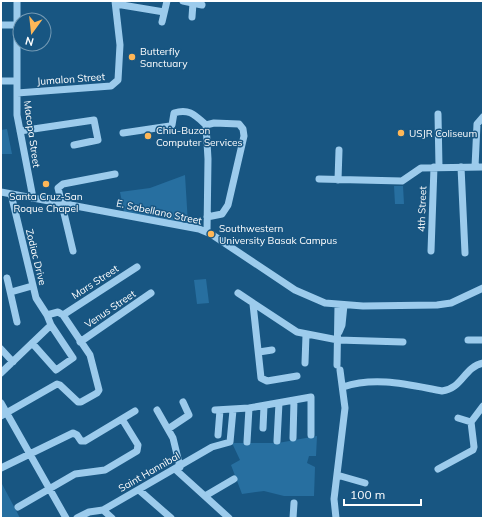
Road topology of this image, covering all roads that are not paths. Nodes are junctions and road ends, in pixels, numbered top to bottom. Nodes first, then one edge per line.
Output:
1 (17, 1) edge
2 (167, 1) edge
3 (182, 1) edge
4 (116, 3) edge
5 (126, 3) edge
6 (193, 3) junction
7 (202, 5) dead end
8 (17, 12) edge
9 (164, 12) junction
10 (192, 17) dead end
11 (162, 22) dead end
12 (1, 25) edge
13 (12, 25) edge
14 (17, 52) edge
15 (16, 80) junction
16 (1, 81) edge
17 (17, 93) junction
18 (438, 114) dead end
19 (483, 117) edge
20 (206, 125) junction
21 (20, 131) junction
22 (123, 133) dead end
23 (74, 145) dead end
24 (339, 150) dead end
25 (436, 167) junction
26 (461, 167) junction
27 (475, 167) junction
28 (483, 167) edge
29 (115, 174) dead end
30 (319, 179) dead end
31 (338, 180) junction
32 (1, 192) edge
33 (11, 194) junction
34 (33, 198) junction
35 (63, 203) junction
36 (207, 217) junction
37 (207, 232) junction
38 (73, 251) dead end
39 (431, 251) dead end
40 (465, 253) dead end
41 (137, 267) dead end
42 (7, 278) dead end
43 (32, 286) junction
44 (483, 288) edge
45 (11, 292) junction
46 (152, 293) dead end
47 (238, 293) dead end
48 (253, 304) junction
49 (341, 305) junction
50 (47, 315) junction
51 (63, 315) junction
52 (17, 322) dead end
53 (51, 325) junction
54 (306, 335) junction
55 (338, 340) junction
56 (468, 340) dead end
57 (483, 340) edge
58 (80, 342) junction
59 (403, 342) dead end
60 (32, 343) junction
61 (1, 349) edge
62 (272, 350) dead end
63 (259, 352) junction
64 (13, 362) junction
65 (483, 362) edge
66 (305, 363) dead end
67 (1, 373) edge
68 (297, 376) dead end
69 (342, 387) junction
70 (294, 400) junction
71 (183, 402) dead end
72 (1, 403) edge
73 (279, 403) junction
74 (264, 406) junction
75 (483, 406) edge
76 (250, 408) junction
77 (157, 410) dead end
78 (233, 410) junction
79 (135, 411) dead end
80 (4, 415) edge
81 (458, 418) dead end
82 (122, 419) junction
83 (471, 422) junction
84 (263, 428) dead end
85 (168, 429) junction
86 (218, 435) dead end
87 (310, 435) dead end
88 (293, 438) dead end
89 (277, 441) dead end
90 (247, 442) dead end
91 (29, 453) junction
92 (1, 468) edge
93 (178, 468) junction
94 (438, 469) dead end
95 (337, 475) junction
96 (234, 479) dead end
97 (365, 483) dead end
98 (50, 489) junction
99 (139, 490) junction
100 (205, 496) junction
101 (294, 503) dead end
102 (18, 507) dead end
103 (103, 510) junction
104 (66, 518) edge
105 (77, 518) edge
106 (112, 518) edge
107 (171, 518) edge
108 (229, 518) edge
109 (294, 518) edge
110 (336, 518) edge

1 - 8 street, Macopa Street
2 - 9 street
3 - 6 street
4 - 5 street
4 - 17 street, Jumalon Street
5 - 9 street
6 - 7 street
6 - 10 street
9 - 11 street
12 - 13 street
14 - 15 street, Macopa Street
15 - 16 street
15 - 17 street, Macopa Street
17 - 21 street, Macopa Street
18 - 25 street, 4th Street
19 - 27 street
20 - 22 street
20 - 36 street
20 - 36 street
21 - 23 street
21 - 34 street, Macopa Street
24 - 31 street
25 - 26 street
25 - 31 street
25 - 39 street, 4th Street
26 - 27 street
26 - 40 street
27 - 28 street
29 - 35 street
30 - 31 street
32 - 33 street, E. Sabellano Street
33 - 34 street, E. Sabellano Street
33 - 43 street, Zodiac Drive
34 - 35 street, E. Sabellano Street
35 - 37 street, E. Sabellano Street
35 - 38 street
36 - 37 street
37 - 49 street, E. Sabellano Street
41 - 51 street, Mars Street
42 - 45 street
43 - 45 street
43 - 50 street, Zodiac Drive
44 - 49 street, E. Sabellano Street
45 - 52 street
46 - 58 street, Venus Street
47 - 48 street
48 - 54 street
48 - 63 street
49 - 55 street
50 - 51 street
50 - 53 street, Zodiac Drive
51 - 58 street
53 - 60 street
53 - 60 street, Zodiac Drive
54 - 55 street
54 - 66 street
55 - 59 street
55 - 69 street
56 - 57 street
58 - 80 street
60 - 64 street
61 - 64 street
62 - 63 street
63 - 68 street
64 - 67 street
65 - 69 street
69 - 95 street
70 - 73 street
70 - 87 street
70 - 88 street
71 - 85 street
72 - 80 street
73 - 74 street
73 - 89 street
74 - 76 street
74 - 84 street
75 - 83 street
76 - 78 street
76 - 90 street
77 - 85 street
78 - 86 street
78 - 93 street, Saint Hannibal
79 - 82 street
80 - 91 street
81 - 83 street
82 - 91 street
82 - 98 street
83 - 94 street
85 - 93 street
91 - 92 street
91 - 98 street
93 - 99 street, Saint Hannibal
93 - 100 street
95 - 97 street
95 - 110 street
96 - 100 street
98 - 102 street
98 - 104 street
99 - 103 street, Saint Hannibal
99 - 107 street
100 - 108 street
101 - 109 street
103 - 105 street, Saint Hannibal
103 - 106 street

